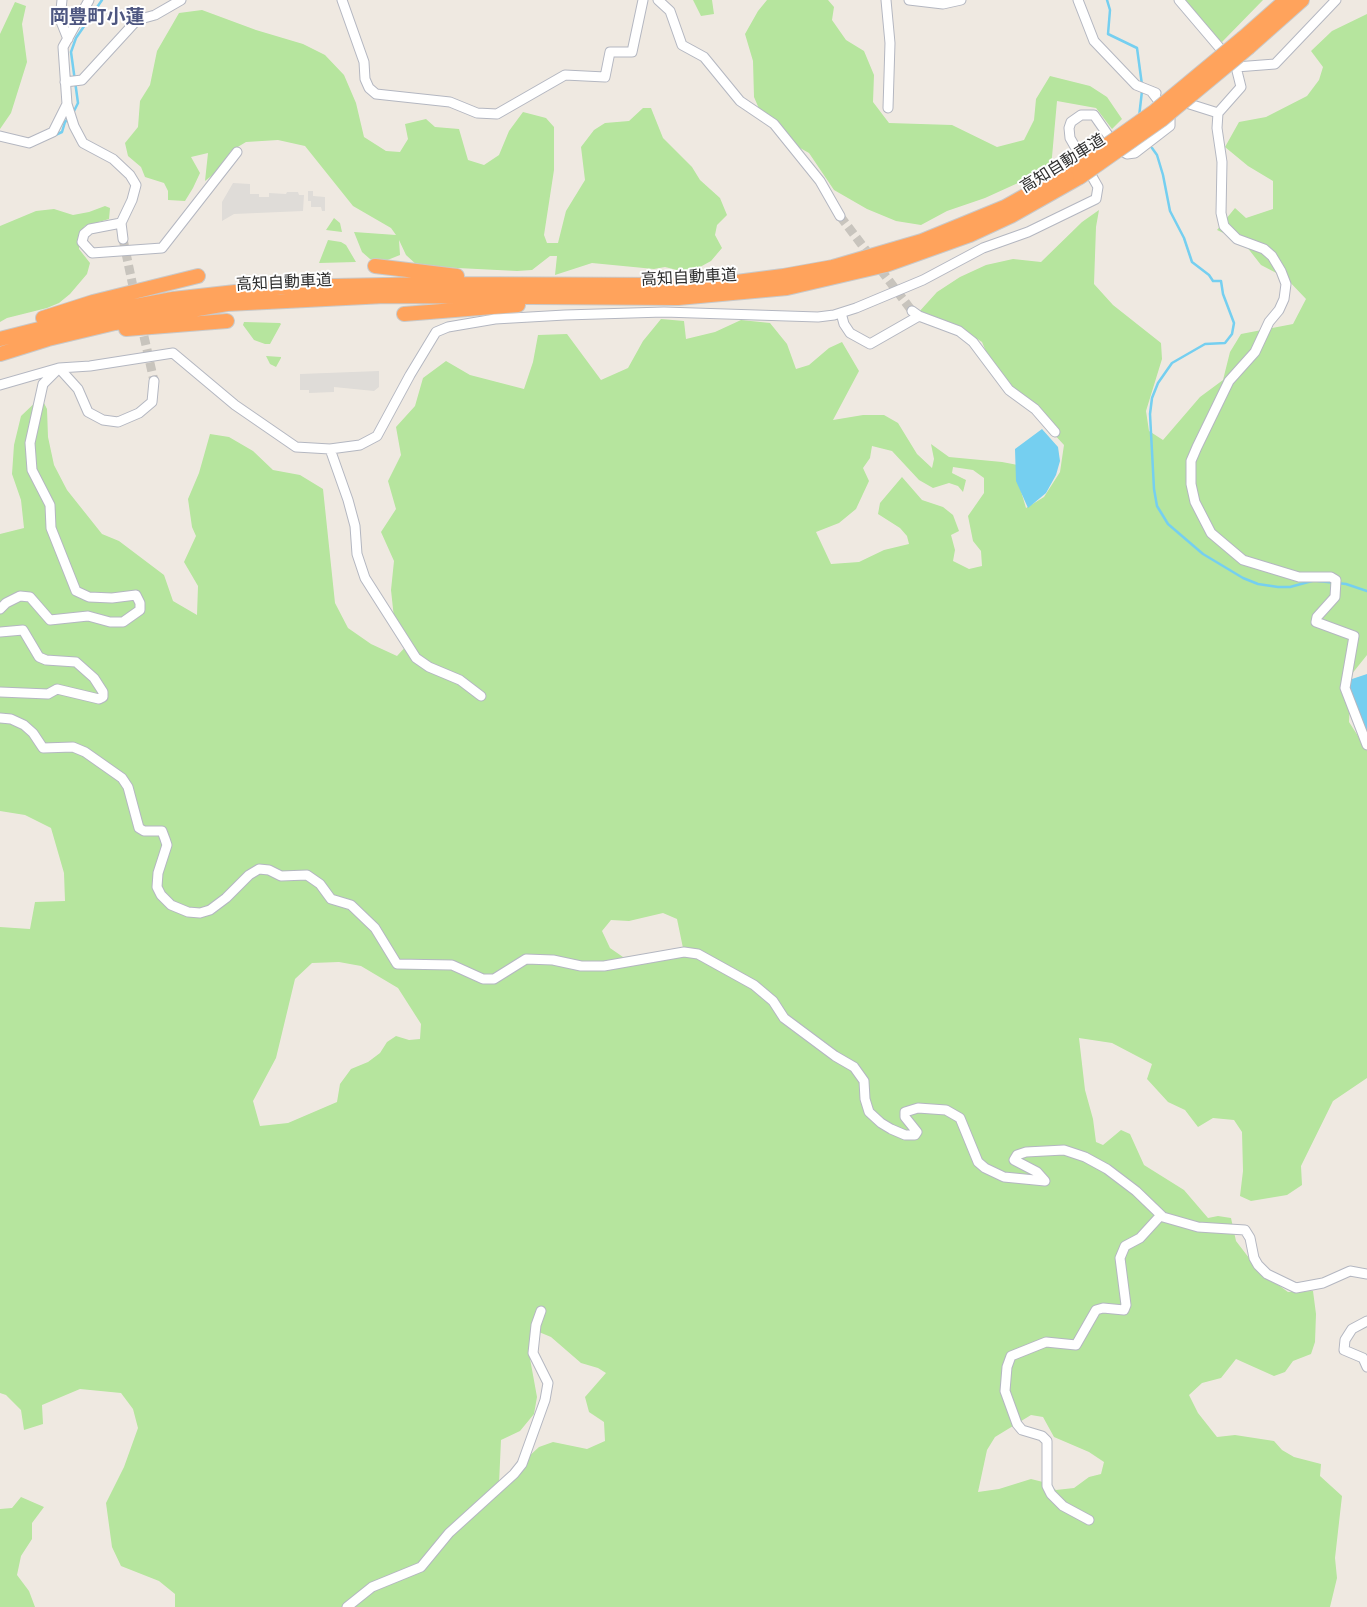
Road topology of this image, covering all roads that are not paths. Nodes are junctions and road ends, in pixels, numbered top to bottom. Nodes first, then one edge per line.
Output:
1 (62, 0) edge
2 (88, 0) edge
3 (181, 0) edge
4 (342, 0) edge
5 (643, 0) edge
6 (658, 0) edge
7 (886, 0) edge
8 (909, 0) edge
9 (961, 0) edge
10 (1078, 0) edge
11 (1179, 0) edge
12 (1286, 0) edge
13 (1302, 0) edge
14 (1336, 0) edge
15 (68, 39) junction
16 (1246, 42) junction
17 (1236, 67) junction
18 (72, 81) junction
19 (1145, 89) junction
20 (68, 108) junction
21 (888, 108) dead end
22 (1218, 113) junction
23 (0, 136) edge
24 (237, 152) dead end
25 (840, 216) tunnel mouth
26 (121, 223) junction
27 (123, 239) tunnel mouth
28 (376, 266) dead end
29 (198, 276) dead end
30 (631, 292) junction
31 (841, 313) junction
32 (404, 314) dead end
33 (227, 321) dead end
34 (0, 335) edge
35 (0, 339) edge
36 (0, 356) edge
37 (59, 368) junction
38 (154, 381) tunnel mouth
39 (0, 385) edge
40 (1055, 432) dead end
41 (330, 449) junction
42 (0, 609) edge
43 (0, 632) edge
44 (0, 692) edge
45 (481, 696) dead end
46 (0, 718) edge
47 (1367, 744) edge
48 (1161, 1215) junction
49 (1367, 1274) edge
50 (541, 1311) dead end
51 (1367, 1321) edge
52 (1367, 1367) edge
53 (1089, 1520) dead end
54 (347, 1607) edge

1 - 15 street
2 - 15 street
3 - 18 street
4 - 5 street
6 - 25 street
7 - 21 street
8 - 9 street
10 - 19 street
11 - 17 street
12 - 16 highway, 高知自動車道
13 - 16 highway, 高知自動車道
14 - 17 street
15 - 18 street
16 - 30 highway, 高知自動車道, bridge
17 - 22 street
18 - 20 street
19 - 22 street
19 - 31 street
20 - 23 street
20 - 26 street
22 - 47 street
24 - 26 street
26 - 27 street
28 - 30 highway
29 - 34 highway
30 - 32 highway
30 - 35 highway, 高知自動車道
30 - 36 highway, 高知自動車道
31 - 40 street
31 - 41 street
33 - 36 highway
37 - 38 street
37 - 39 street
37 - 41 street
37 - 42 street
41 - 45 street
43 - 44 street
46 - 48 street
48 - 49 street
48 - 53 street
50 - 54 street
51 - 52 street

